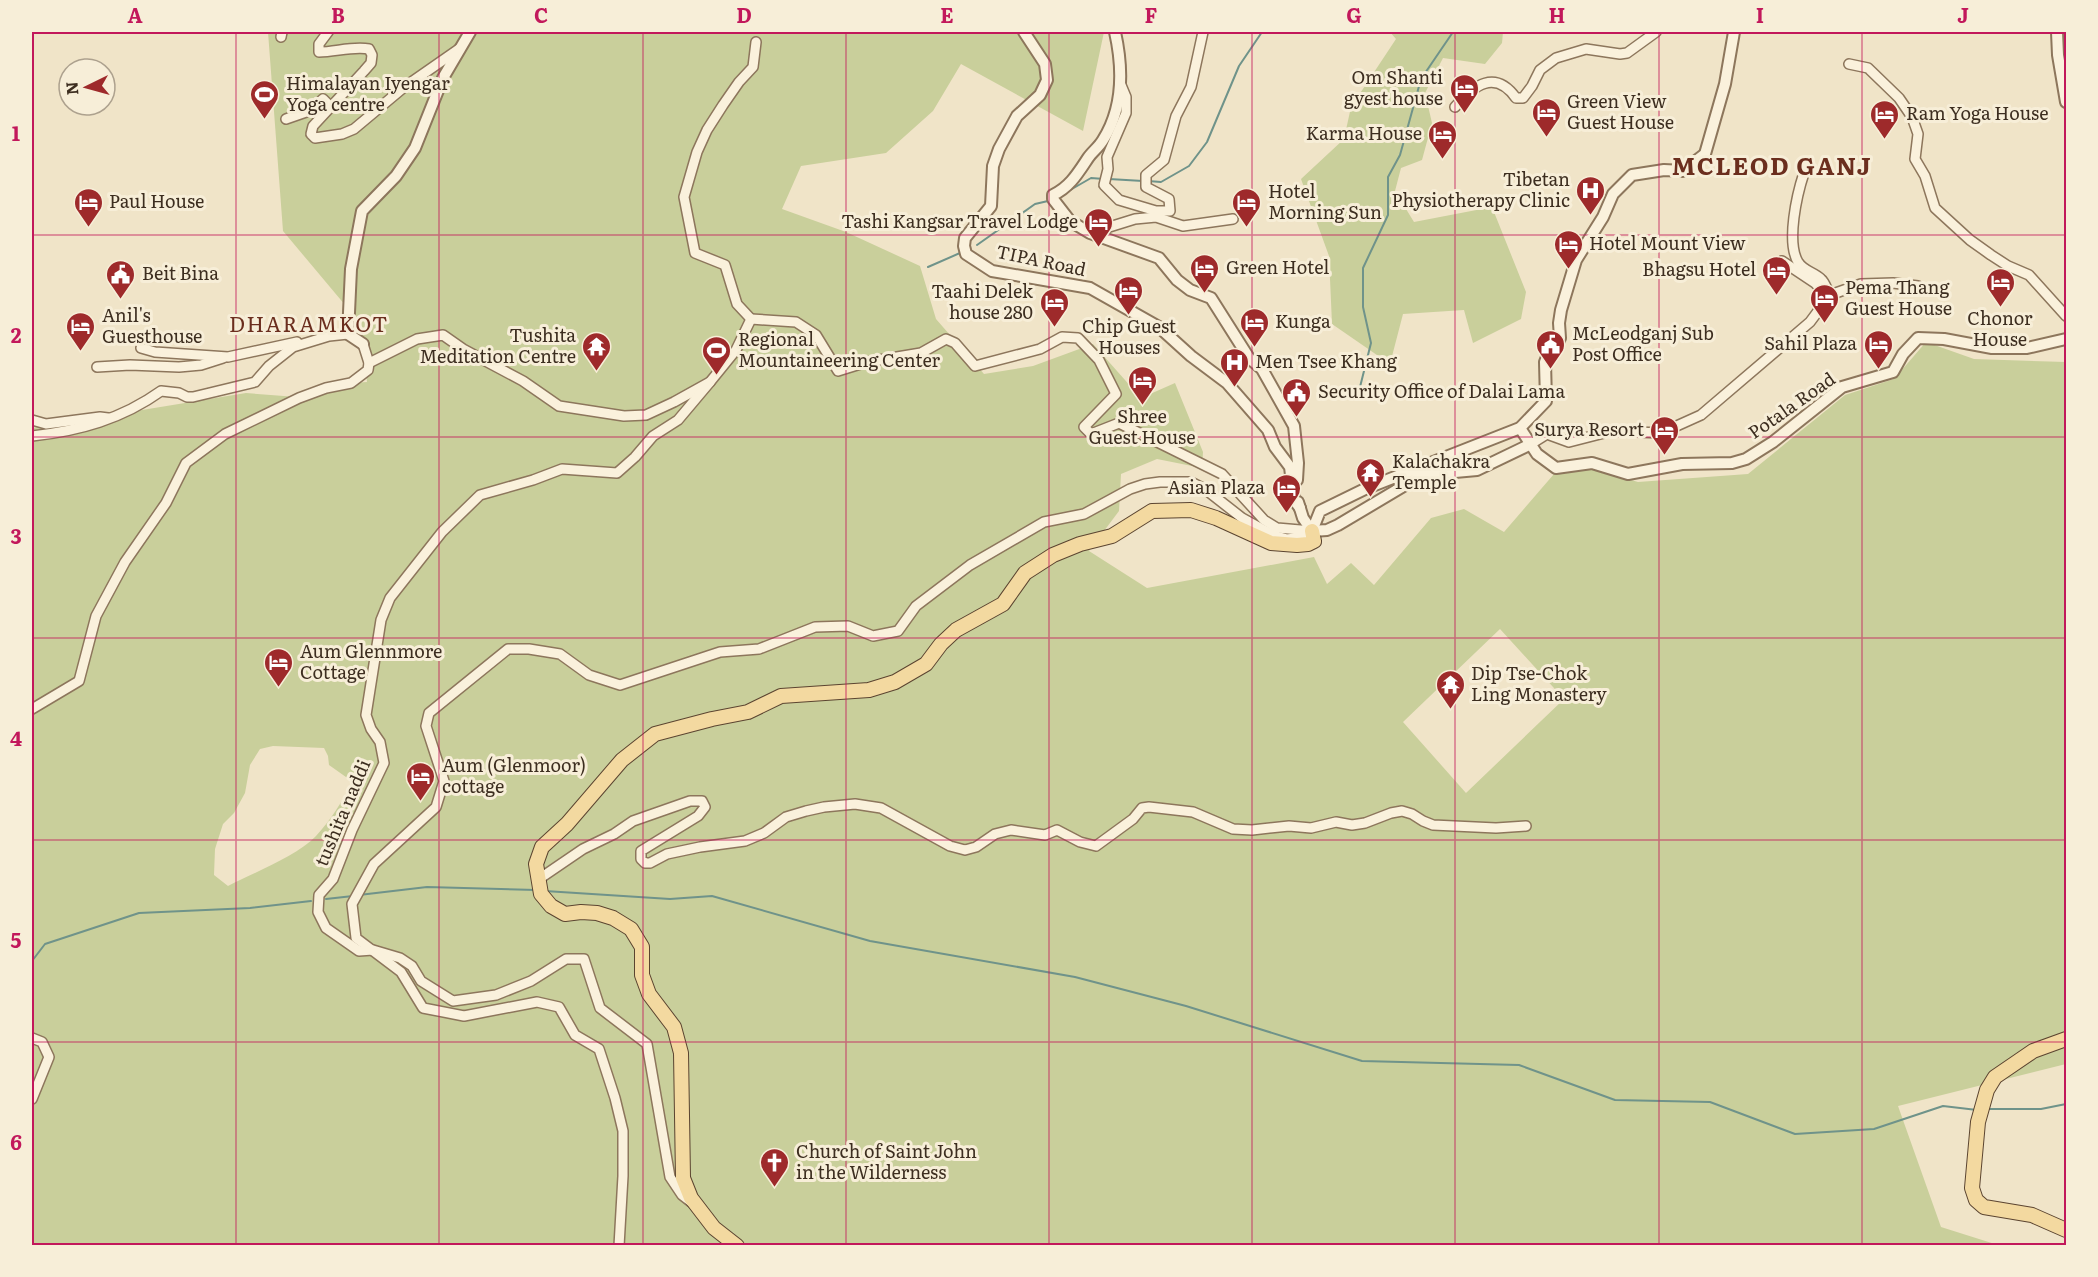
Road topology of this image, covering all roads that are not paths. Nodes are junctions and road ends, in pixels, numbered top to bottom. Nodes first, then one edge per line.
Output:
1 (328, 32) edge
2 (470, 32) edge
3 (1024, 32) edge
4 (1114, 32) edge
5 (1203, 32) edge
6 (1656, 32) edge
7 (1734, 32) edge
8 (2057, 32) edge
9 (756, 42) dead end
10 (463, 46) junction
11 (1849, 64) dead end
12 (1121, 85) junction
13 (2067, 102) edge
14 (1455, 107) dead end
15 (321, 116) junction
16 (286, 118) dead end
17 (1804, 173) dead end
18 (1233, 219) dead end
19 (1090, 233) junction
20 (1782, 261) dead end
21 (1918, 286) dead end
22 (1829, 296) junction
23 (2067, 316) edge
24 (751, 318) junction
25 (348, 334) junction
26 (329, 336) junction
27 (2067, 339) edge
28 (363, 344) joint
29 (141, 348) dead end
30 (228, 357) junction
31 (369, 363) junction
32 (97, 367) dead end
33 (710, 382) junction
34 (113, 418) junction
35 (32, 420) edge
36 (1520, 428) junction
37 (32, 436) edge
38 (1531, 444) junction
39 (1300, 508) junction
40 (1312, 531) junction
41 (32, 709) edge
42 (1526, 826) dead end
43 (540, 886) junction
44 (373, 950) junction
45 (32, 1038) edge
46 (2067, 1039) edge
47 (32, 1099) edge
48 (700, 1208) junction
49 (2067, 1230) edge
50 (619, 1245) edge
51 (737, 1245) edge

1 - 15 street
2 - 10 street
3 - 39 street, TIPA Road
4 - 12 street
5 - 12 street
6 - 14 street
7 - 36 street
8 - 13 street
9 - 24 street
10 - 15 street
10 - 25 street
11 - 23 street
12 - 19 street
15 - 16 street
17 - 22 street
18 - 19 street
19 - 39 street
20 - 22 street
21 - 22 street
22 - 38 street
24 - 33 street, tushita naddi
24 - 40 street
25 - 26 street
25 - 28 street
26 - 30 street
26 - 34 street
27 - 38 street, Potala Road
28 - 31 street
29 - 30 street
30 - 32 street
31 - 33 street
31 - 41 street
33 - 44 street, tushita naddi
34 - 35 street
34 - 37 street
36 - 38 street
36 - 40 street
38 - 40 street
39 - 40 street
40 - 43 main road
40 - 44 street
42 - 43 street
43 - 48 main road
44 - 48 street, tushita naddi
44 - 50 street
45 - 47 street
46 - 49 main road
48 - 51 main road

